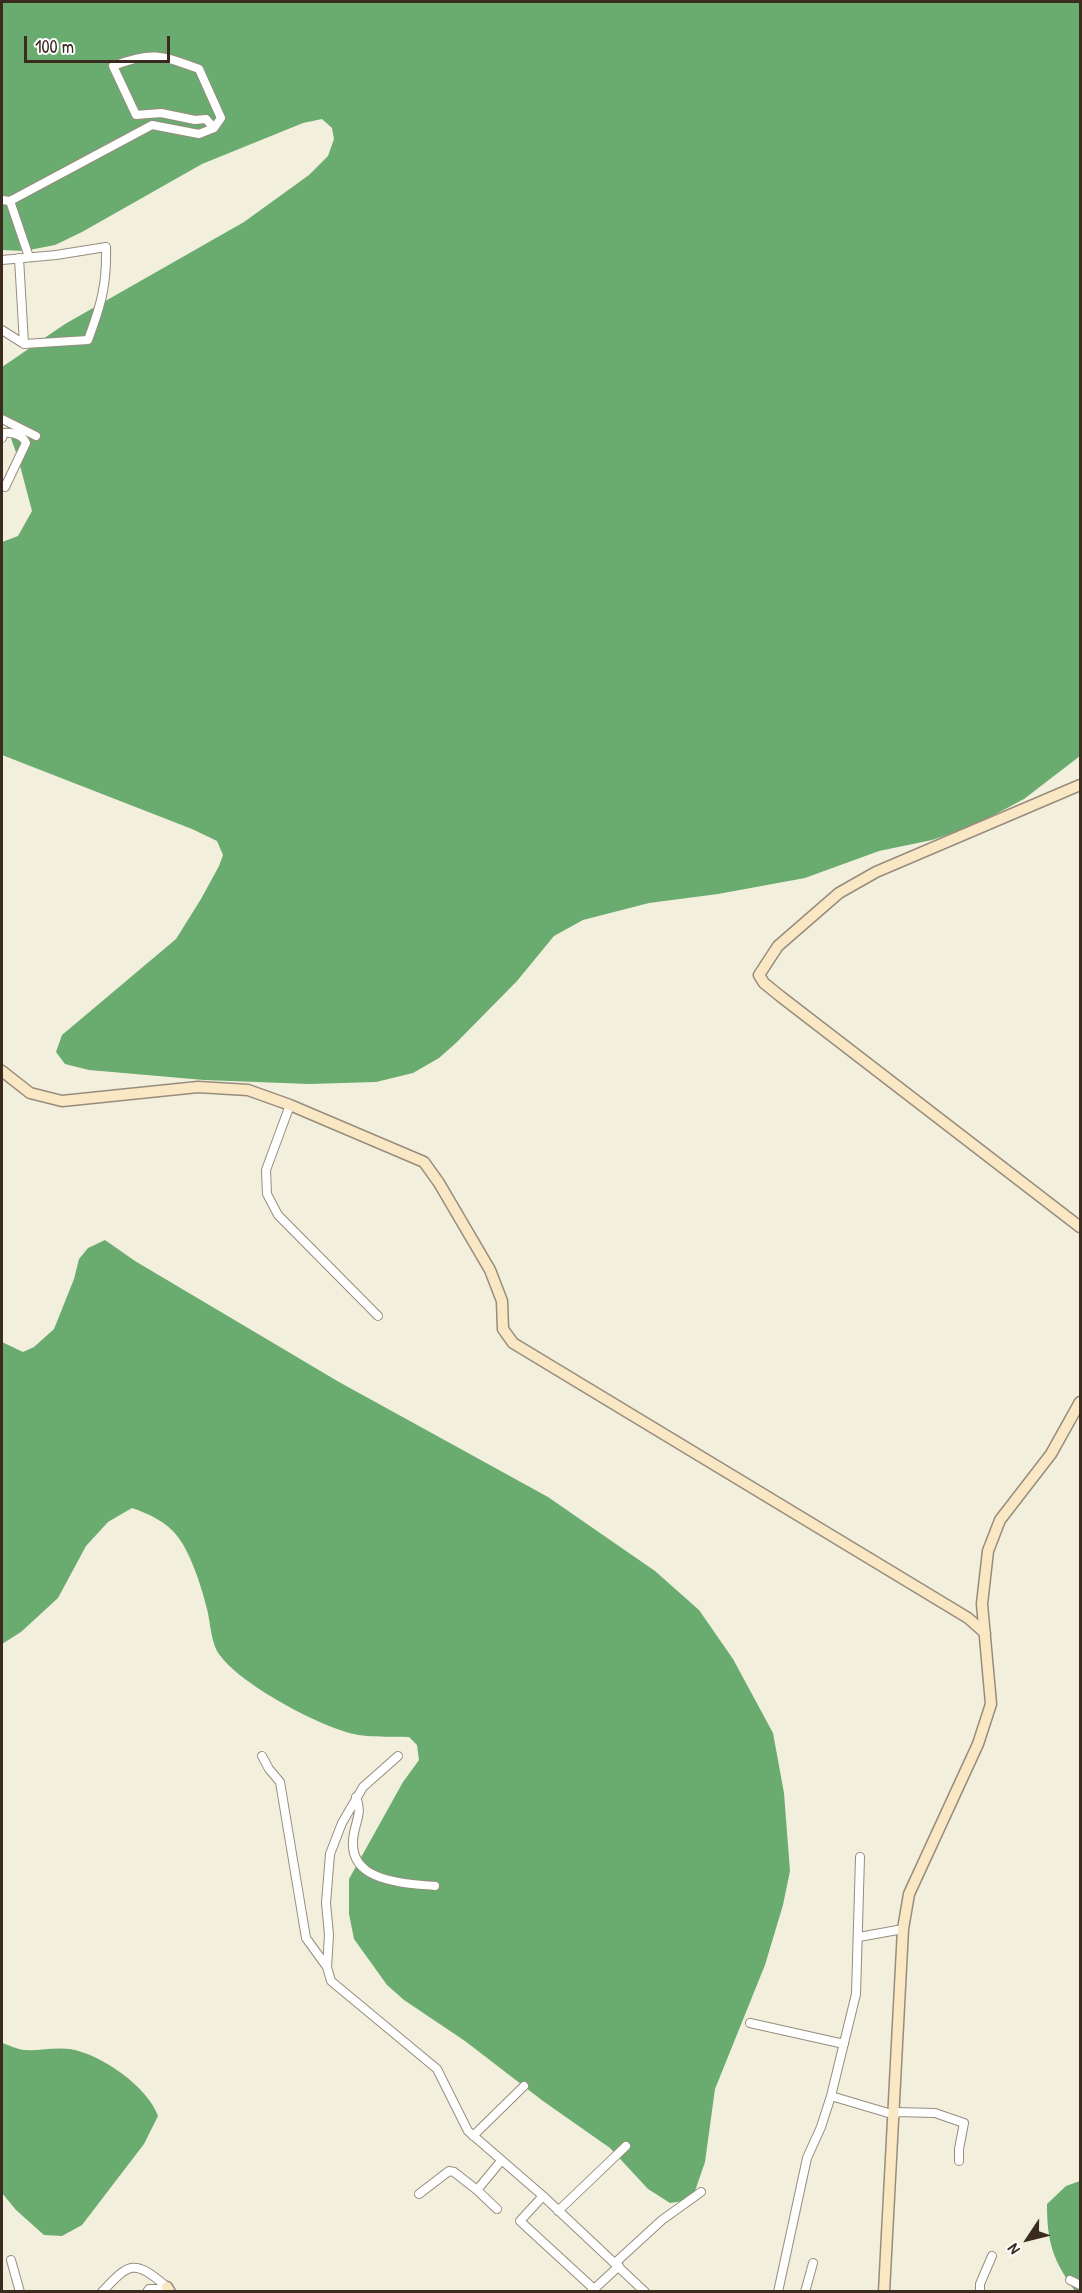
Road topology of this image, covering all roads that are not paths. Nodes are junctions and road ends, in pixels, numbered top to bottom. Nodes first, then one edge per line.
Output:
1 (214, 128) junction
2 (6, 200) edge
3 (29, 257) junction
4 (19, 258) junction
5 (2, 260) edge
6 (2, 330) edge
7 (24, 344) junction
8 (2, 419) edge
9 (36, 436) dead end
10 (2, 438) edge
11 (2, 485) edge
12 (1080, 785) edge
13 (2, 1071) edge
14 (290, 1105) junction
15 (1080, 1227) edge
16 (378, 1316) dead end
17 (1080, 1402) edge
18 (986, 1633) junction
19 (262, 1756) dead end
20 (398, 1756) dead end
21 (356, 1797) junction
22 (861, 1857) dead end
23 (435, 1886) dead end
24 (903, 1929) junction
25 (859, 1938) junction
26 (327, 1967) junction
27 (750, 2023) dead end
28 (844, 2044) junction
29 (524, 2086) dead end
30 (831, 2096) junction
31 (895, 2114) junction
32 (473, 2136) junction
33 (626, 2146) dead end
34 (959, 2161) dead end
35 (501, 2162) junction
36 (477, 2190) junction
37 (701, 2192) dead end
38 (419, 2194) dead end
39 (543, 2196) junction
40 (497, 2209) dead end
41 (558, 2211) junction
42 (992, 2256) dead end
43 (11, 2260) dead end
44 (813, 2263) dead end
45 (617, 2265) junction
46 (1070, 2280) dead end
47 (1080, 2285) edge
48 (168, 2289) edge
49 (592, 2290) edge
50 (20, 2292) edge
51 (102, 2292) edge
52 (147, 2292) edge
53 (645, 2292) edge
54 (778, 2292) edge
55 (805, 2292) edge
56 (884, 2292) edge
57 (980, 2292) edge

1 - 1 street
1 - 2 street
2 - 3 street
3 - 4 street
3 - 7 street
4 - 5 street
4 - 7 street
6 - 7 street
8 - 9 street
10 - 11 street
12 - 15 street
13 - 14 street
14 - 16 street
14 - 18 street
17 - 18 street
18 - 24 street
19 - 26 street
20 - 21 street
21 - 23 street
21 - 26 street
22 - 25 street
24 - 25 street
24 - 31 street
25 - 28 street
26 - 32 street
27 - 28 street
28 - 30 street
29 - 32 street
30 - 31 street
30 - 54 street
31 - 34 street
31 - 56 street
32 - 35 street
33 - 41 street
35 - 36 street
35 - 39 street
36 - 38 street
36 - 40 street
37 - 45 street
39 - 41 street
39 - 49 street
41 - 45 street
42 - 57 street
43 - 50 street
44 - 55 street
45 - 49 street
45 - 53 street
46 - 47 street
48 - 51 street
48 - 52 street

